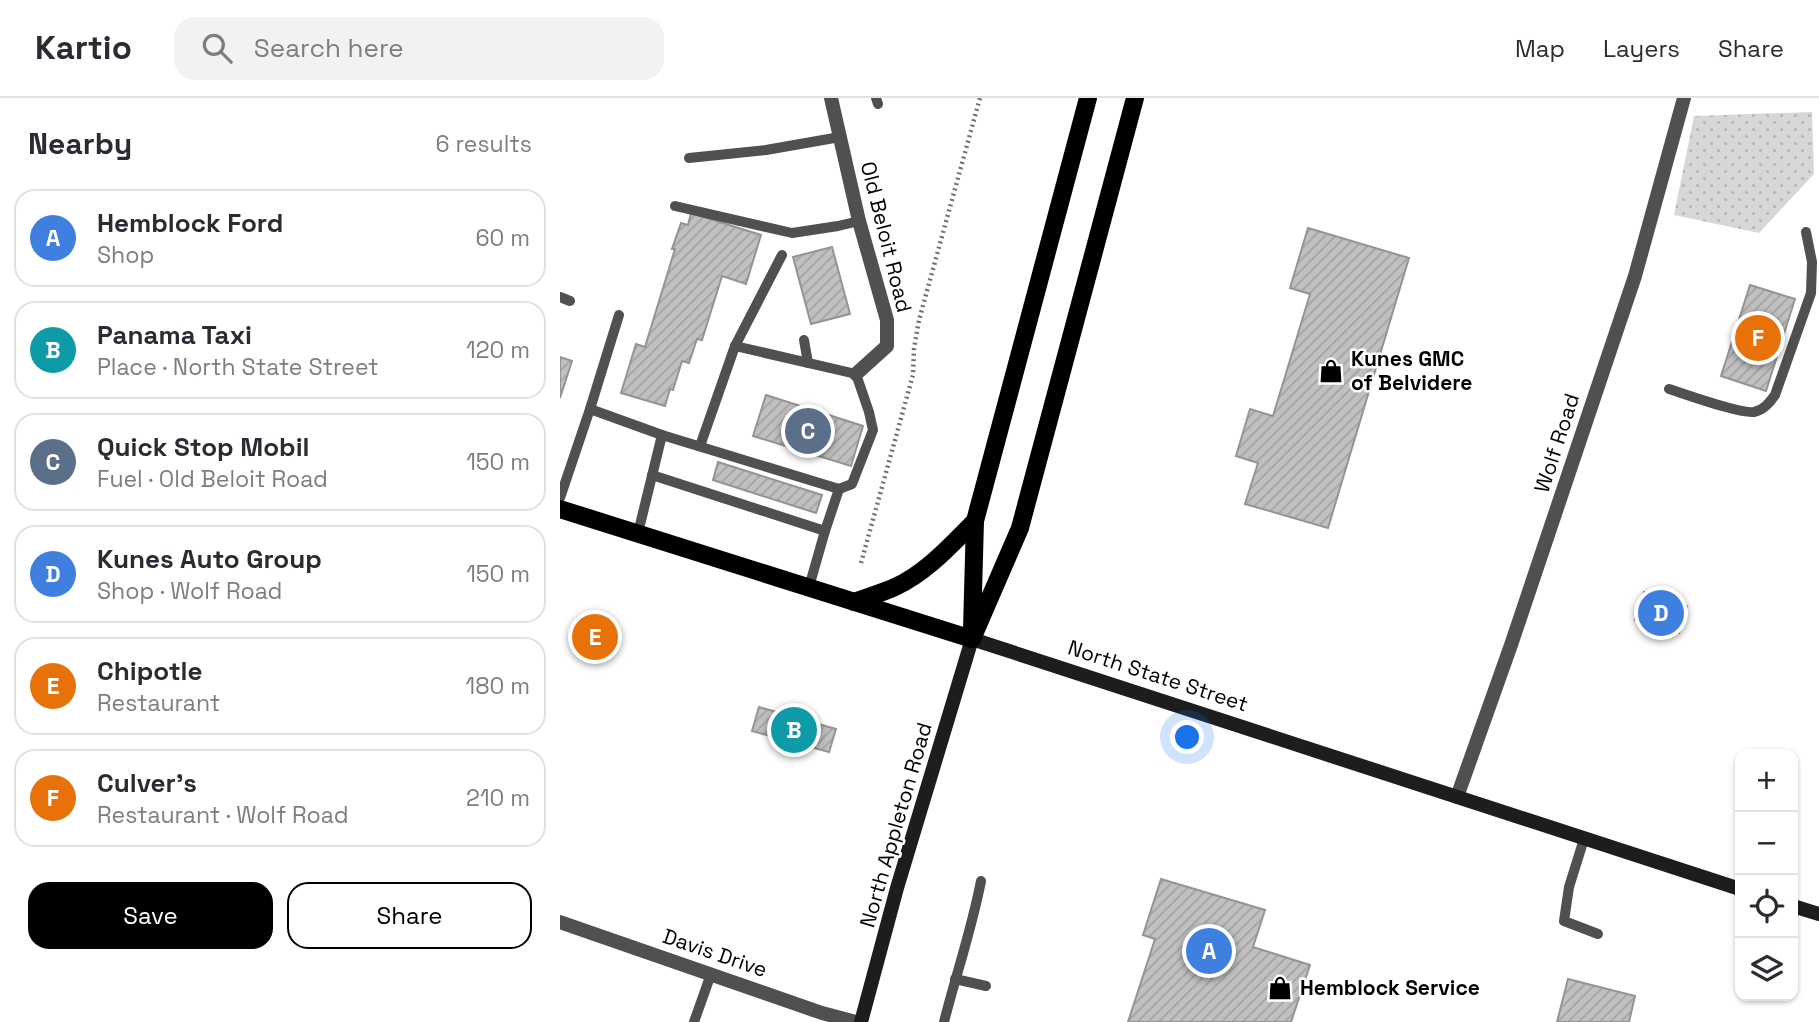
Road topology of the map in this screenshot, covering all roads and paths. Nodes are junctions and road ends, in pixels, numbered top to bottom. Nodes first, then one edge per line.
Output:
1 (831, 98) edge
2 (980, 98) edge
3 (1088, 98) edge
4 (1135, 98) edge
5 (1684, 98) edge
6 (840, 137) junction
7 (689, 158) dead end
8 (675, 206) dead end
9 (859, 221) junction
10 (1806, 232) dead end
11 (782, 255) dead end
12 (619, 315) dead end
13 (804, 341) dead end
14 (736, 346) junction
15 (808, 363) junction
16 (856, 374) junction
17 (1669, 389) dead end
18 (590, 409) junction
19 (662, 435) junction
20 (700, 446) junction
21 (652, 475) junction
22 (839, 489) junction
23 (560, 498) edge
24 (560, 509) edge
25 (975, 521) junction
26 (825, 531) junction
27 (638, 533) junction
28 (861, 563) dead end
29 (809, 587) junction
30 (854, 602) junction
31 (972, 639) junction
32 (1457, 797) junction
33 (1584, 838) junction
34 (981, 881) dead end
35 (1735, 887) edge
36 (1798, 908) edge
37 (1819, 914) edge
38 (560, 922) edge
39 (1598, 934) dead end
40 (711, 974) junction
41 (955, 979) junction
42 (986, 986) dead end
43 (694, 1022) edge
44 (856, 1022) edge
45 (861, 1022) edge
46 (944, 1022) edge

1 - 6 street, Old Beloit Road
2 - 28 path
3 - 25 main road
4 - 31 main road
5 - 32 street, Wolf Road
6 - 7 lane
6 - 9 street, Old Beloit Road
8 - 9 lane
9 - 16 street, Old Beloit Road
10 - 17 lane
11 - 14 lane
12 - 18 lane
13 - 15 lane
14 - 15 lane
14 - 20 lane
15 - 16 lane
16 - 22 lane
18 - 19 lane
18 - 23 lane
19 - 20 lane
19 - 21 lane
20 - 22 lane
21 - 26 lane
21 - 27 lane
22 - 26 lane
24 - 27 main road, North State Street
25 - 30 main road
25 - 31 main road
26 - 29 lane
27 - 29 main road, North State Street
29 - 30 main road, North State Street
30 - 31 main road, North State Street
31 - 32 main road, North State Street
31 - 45 main road, North Appleton Road
32 - 33 main road, North State Street
33 - 35 main road, North State Street
33 - 39 lane
34 - 41 lane
36 - 37 main road
38 - 40 street, Davis Drive
40 - 43 lane
40 - 44 street, Davis Drive
41 - 42 lane
41 - 46 lane

